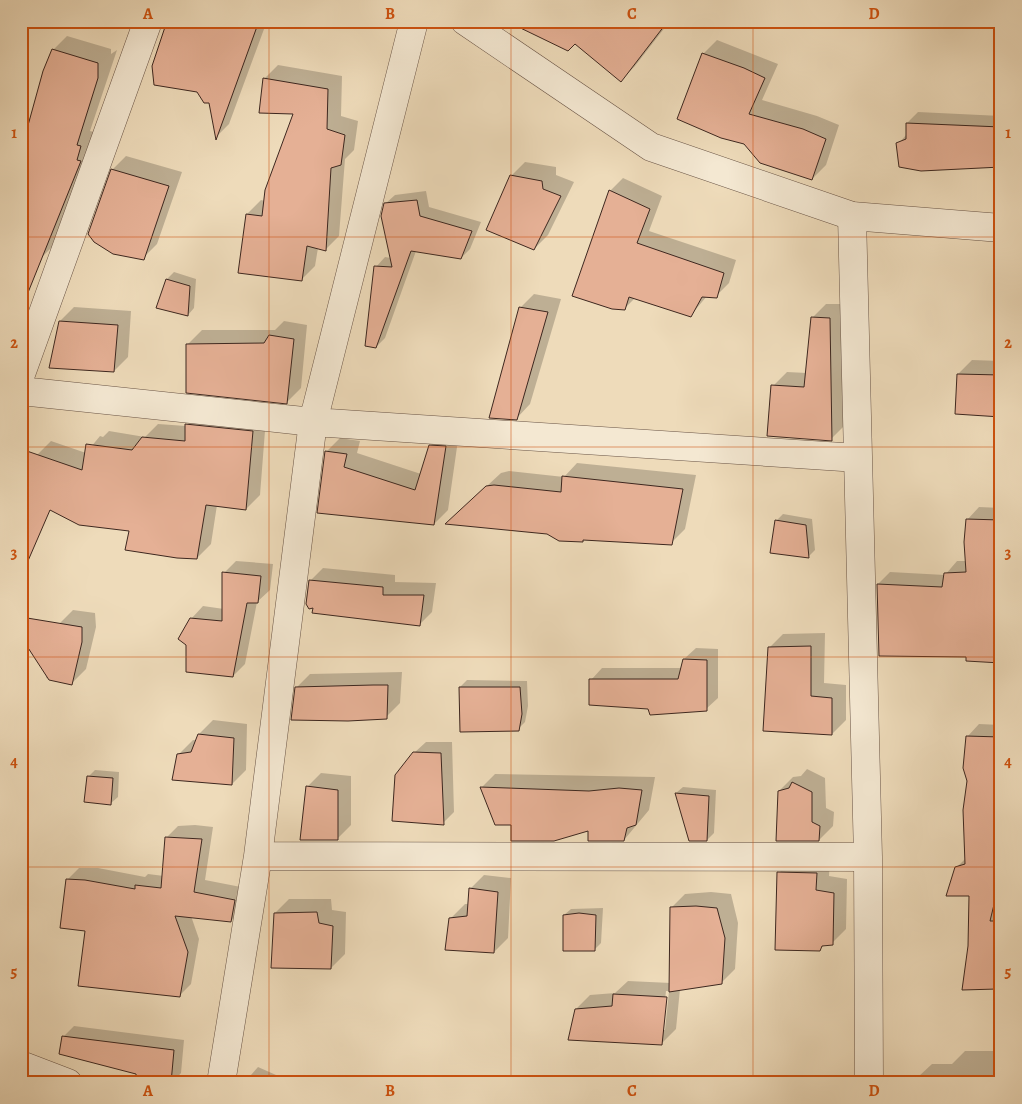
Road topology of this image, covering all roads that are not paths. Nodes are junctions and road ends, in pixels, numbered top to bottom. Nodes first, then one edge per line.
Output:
1 (148, 21) edge
2 (414, 21) edge
3 (466, 21) edge
4 (852, 216) junction
5 (1001, 228) edge
6 (21, 374) edge
7 (21, 391) edge
8 (313, 422) junction
9 (858, 458) junction
10 (258, 856) junction
11 (868, 856) junction
12 (21, 1065) edge
13 (68, 1083) edge
14 (221, 1083) edge
15 (869, 1083) edge

1 - 6 street
2 - 8 street
3 - 4 street
4 - 5 street
4 - 9 street
7 - 8 street
8 - 9 street
8 - 10 street
9 - 11 street
10 - 11 street
10 - 14 street
11 - 15 street
12 - 13 street

